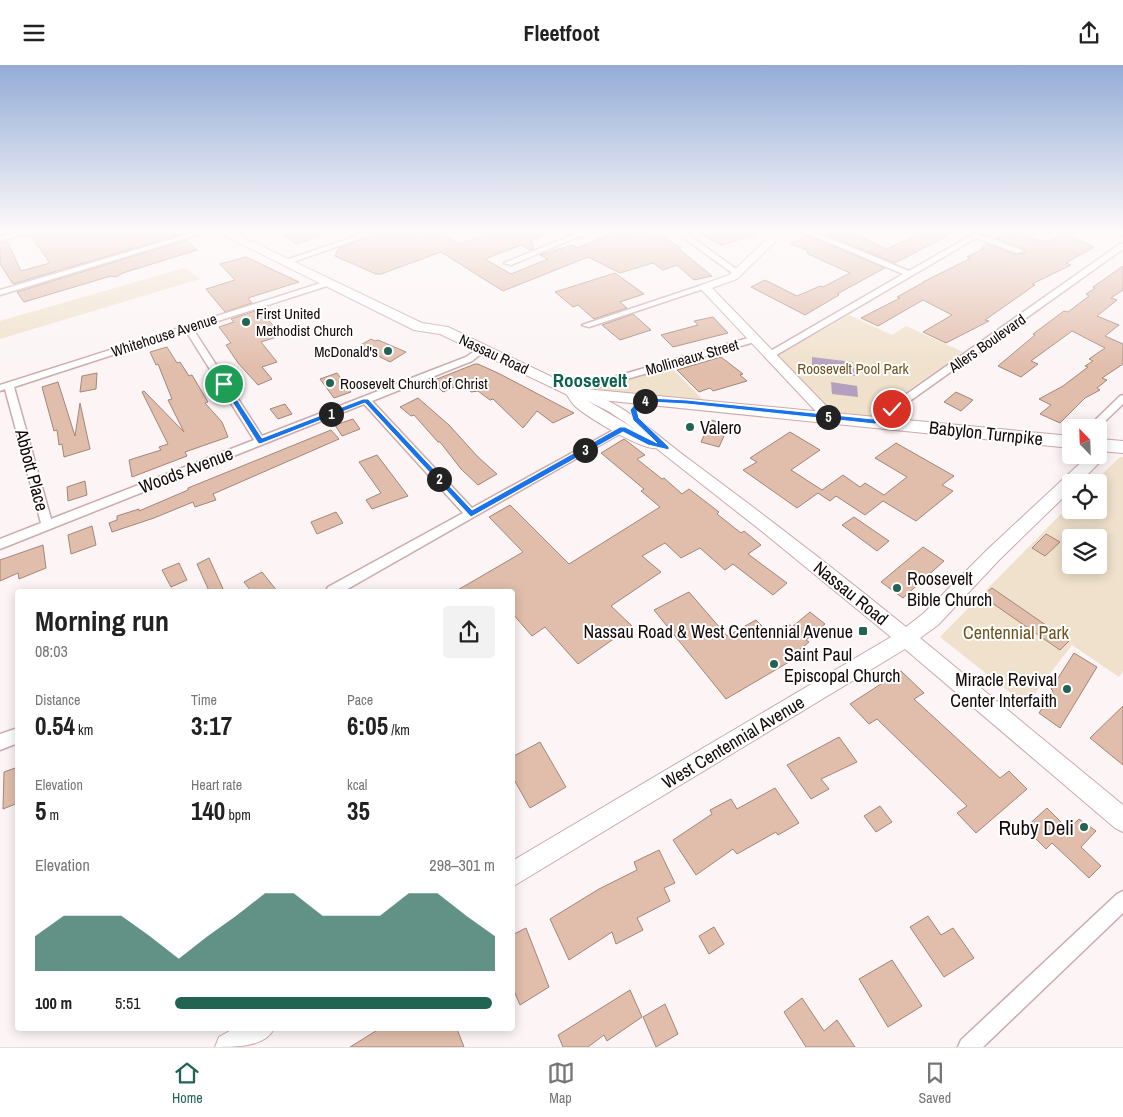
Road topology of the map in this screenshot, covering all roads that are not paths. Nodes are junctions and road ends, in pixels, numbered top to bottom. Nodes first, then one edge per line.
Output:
1 (54, 277) edge
2 (314, 277) edge
3 (340, 277) edge
4 (733, 277) edge
5 (905, 277) edge
6 (1079, 277) edge
7 (327, 283) junction
8 (354, 283) junction
9 (705, 287) junction
10 (0, 293) edge
11 (586, 325) dead end
12 (188, 327) junction
13 (443, 330) junction
14 (755, 339) junction
15 (482, 349) junction
16 (770, 355) junction
17 (4, 386) edge
18 (572, 392) junction
19 (654, 399) junction
20 (1123, 399) edge
21 (366, 400) junction
22 (829, 417) junction
23 (1102, 419) edge
24 (875, 421) junction
25 (638, 424) junction
26 (623, 429) junction
27 (260, 441) junction
28 (1062, 441) edge
29 (667, 449) junction
30 (1089, 464) edge
31 (471, 514) junction
32 (46, 525) junction
33 (0, 544) edge
34 (338, 589) edge
35 (906, 638) junction
36 (15, 736) edge
37 (0, 742) edge
38 (1123, 821) edge
39 (515, 873) edge
40 (1123, 900) edge
41 (968, 1047) edge

1 - 10 street
2 - 7 main road, Nassau Road
3 - 8 main road, Nassau Road
4 - 9 main road
5 - 16 street
6 - 24 street, Allers Boulevard
7 - 8 main road
7 - 12 street, Whitehouse Avenue
7 - 13 main road, Nassau Road
8 - 13 main road, Nassau Road
9 - 11 street
9 - 14 main road
12 - 17 street, Whitehouse Avenue
12 - 27 street
13 - 15 main road, Nassau Road
14 - 16 main road
14 - 18 street, Mollineaux Street
15 - 18 main road, Nassau Road
15 - 21 street, Woods Avenue
16 - 22 main road
17 - 32 street, Abbott Place
18 - 19 main road, Babylon Turnpike
18 - 25 main road, Nassau Road
18 - 26 main road, Nassau Road
19 - 22 main road, Babylon Turnpike
19 - 25 main road
20 - 23 street
21 - 27 street, Woods Avenue
21 - 31 street
22 - 24 main road, Babylon Turnpike
24 - 28 main road, Babylon Turnpike
25 - 29 main road, Nassau Road
26 - 29 main road, Nassau Road
26 - 31 street
27 - 32 street, Woods Avenue
29 - 35 main road, Nassau Road
30 - 35 main road, West Centennial Avenue
31 - 34 street
32 - 33 street, Woods Avenue
35 - 38 main road, Nassau Road
35 - 39 main road, West Centennial Avenue
36 - 37 street
40 - 41 street

